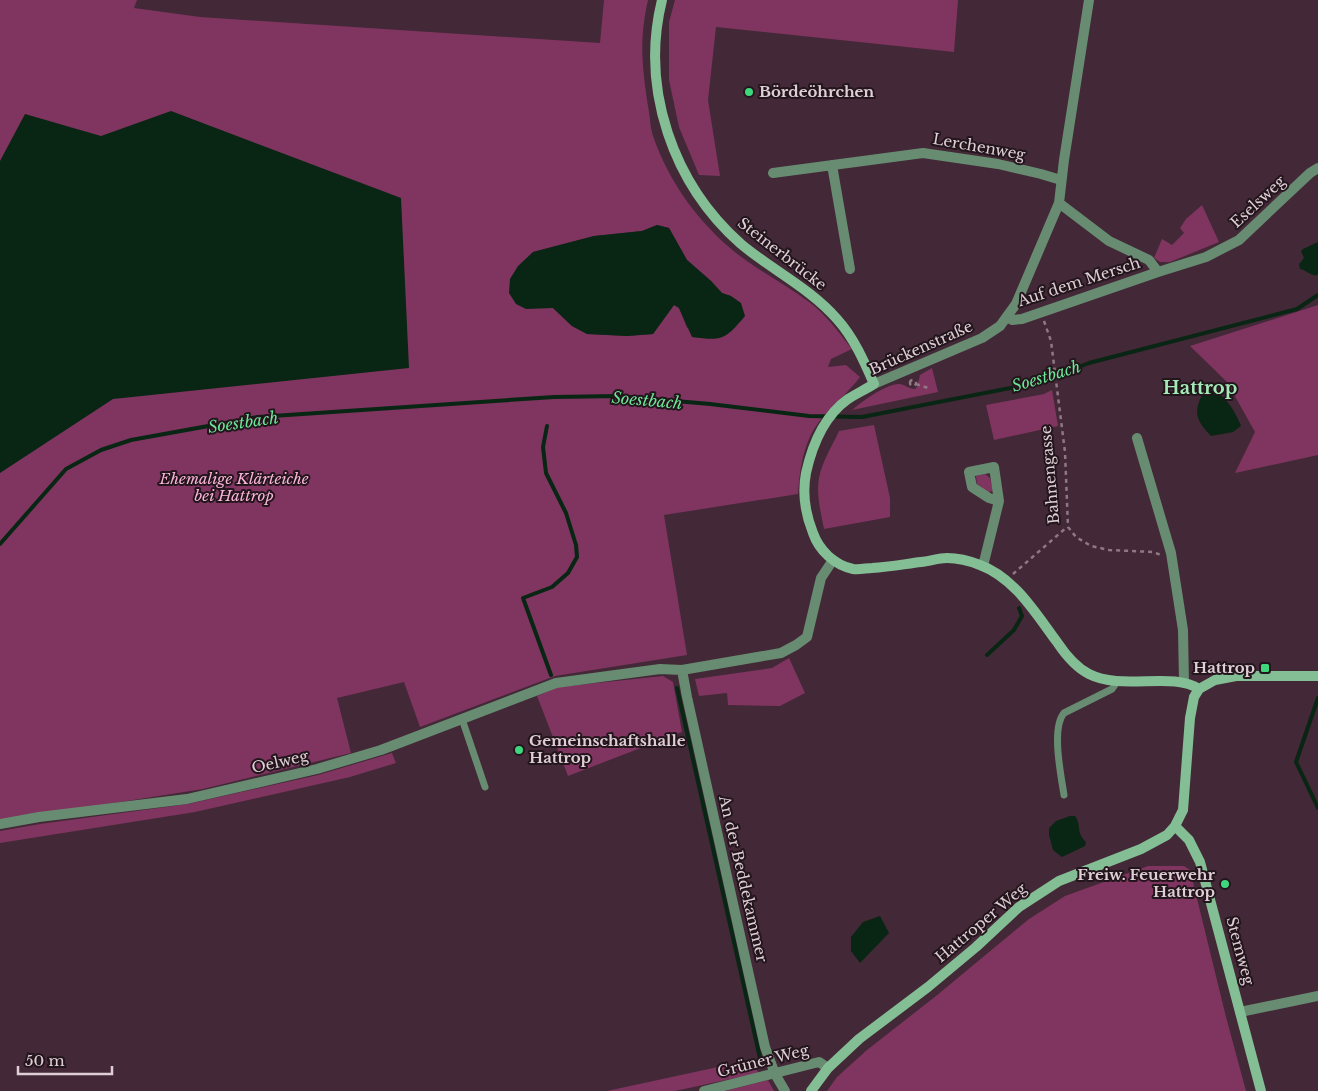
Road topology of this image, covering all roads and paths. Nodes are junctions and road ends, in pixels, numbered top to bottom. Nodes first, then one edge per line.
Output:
1 (662, 0) edge
2 (1089, 0) edge
3 (832, 165) junction
4 (1318, 168) edge
5 (773, 173) dead end
6 (1061, 180) junction
7 (1059, 203) junction
8 (850, 269) dead end
9 (1158, 272) junction
10 (1040, 313) junction
11 (1007, 317) junction
12 (874, 384) junction
13 (916, 384) dead end
14 (928, 388) dead end
15 (1136, 438) dead end
16 (999, 501) dead end
17 (1068, 527) junction
18 (1171, 553) junction
19 (833, 560) junction
20 (983, 566) junction
21 (1006, 580) junction
22 (682, 670) junction
23 (1318, 676) edge
24 (1118, 682) junction
25 (1184, 682) junction
26 (1200, 689) junction
27 (462, 719) junction
28 (486, 787) dead end
29 (1064, 795) dead end
30 (0, 824) edge
31 (1175, 826) junction
32 (1318, 996) edge
33 (1240, 1012) junction
34 (828, 1068) junction
35 (775, 1074) junction
36 (704, 1091) edge
37 (785, 1091) edge
38 (811, 1091) edge
39 (1261, 1091) edge

1 - 12 street, Steinerbrücke
2 - 6 street, Brückenstraße
3 - 5 street, Lerchenweg
3 - 6 street, Lerchenweg
3 - 8 street
4 - 9 street, Eselsweg
6 - 7 street, Brückenstraße
7 - 9 street, Auf dem Mersch
7 - 11 street, Brückenstraße
9 - 10 street, Auf dem Mersch
10 - 11 street, Auf dem Mersch
10 - 17 path, Bahnengasse
11 - 12 street, Brückenstraße
12 - 19 street, Brückenstraße
13 - 14 path
15 - 18 street
16 - 20 street
17 - 18 path, Bahnengasse
17 - 21 path
18 - 25 street
19 - 20 street, Brückenstraße
19 - 22 street
20 - 21 street, Brückenstraße
21 - 24 street, Brückenstraße
22 - 27 street, Oelweg
22 - 35 street, An der Beddekammer
23 - 26 street
24 - 25 street, Brückenstraße
24 - 29 lane
25 - 26 street, Brückenstraße
26 - 31 street
27 - 28 lane
27 - 30 street, Oelweg
31 - 33 street, Stemweg
31 - 34 street, Hattroper Weg
32 - 33 street
33 - 39 street, Stemweg
34 - 35 street, Grüner Weg
34 - 38 street, Hattroper Weg
35 - 36 street, Grüner Weg
35 - 37 street, An der Beddekammer

